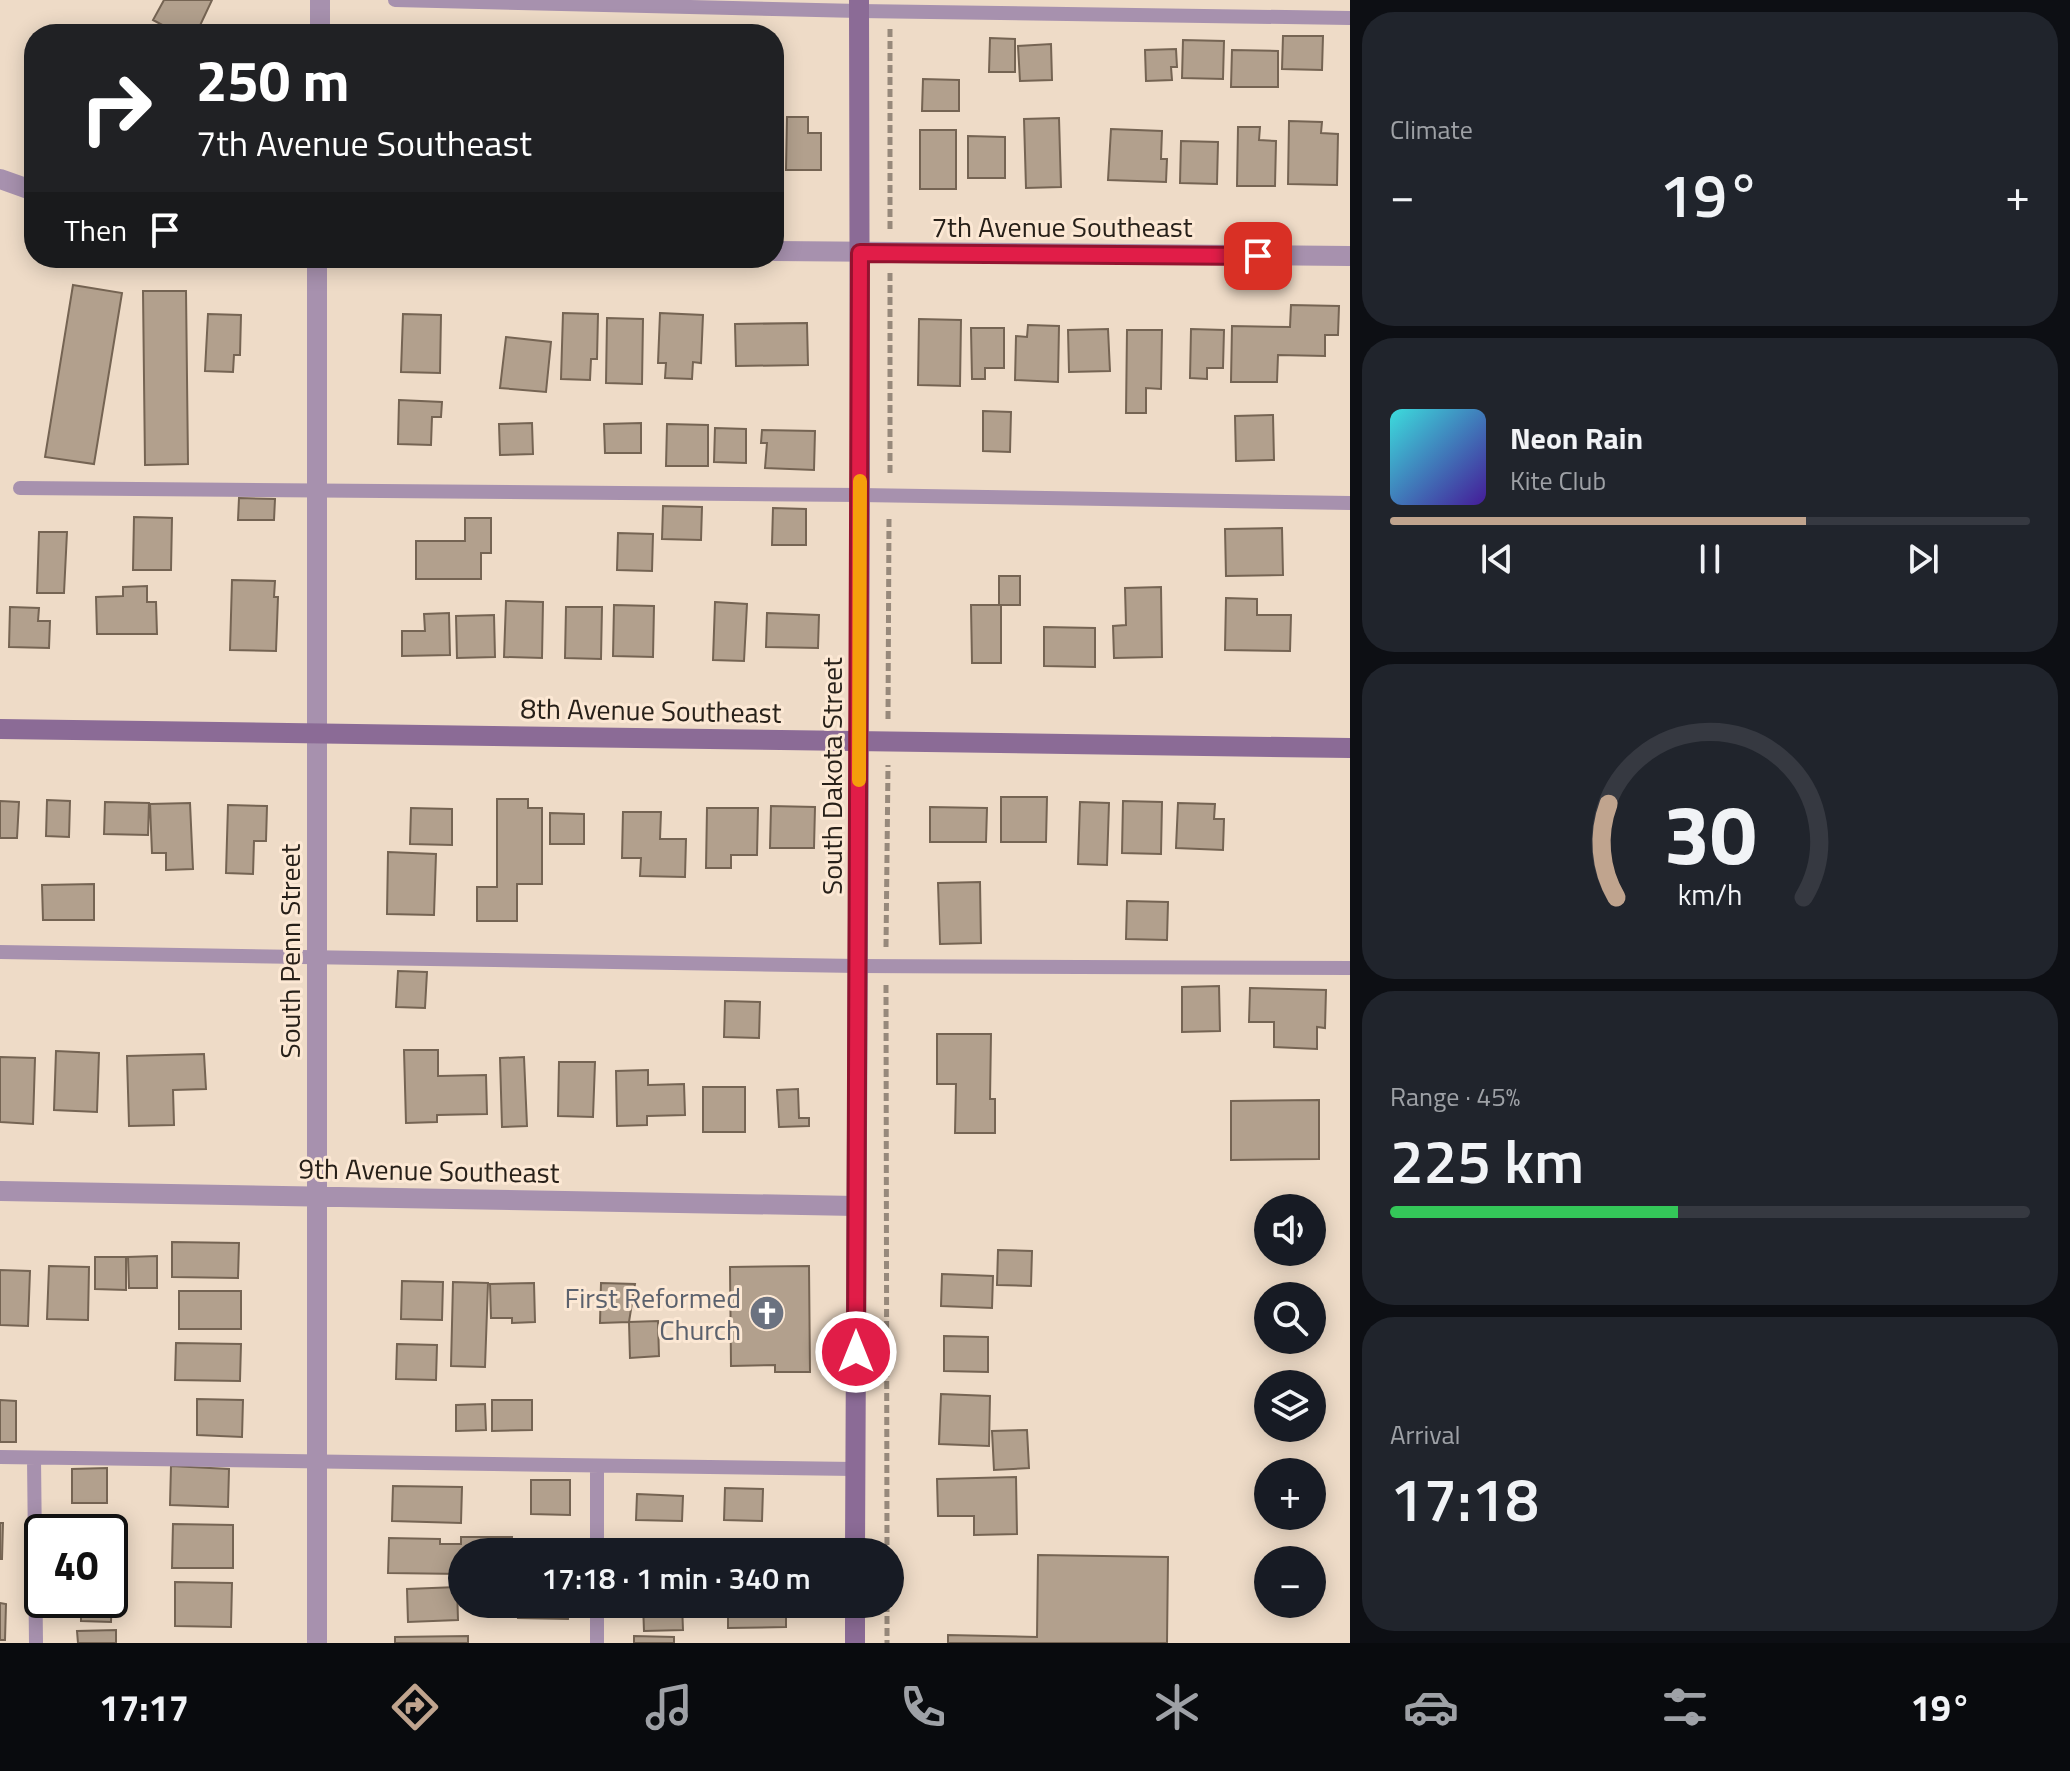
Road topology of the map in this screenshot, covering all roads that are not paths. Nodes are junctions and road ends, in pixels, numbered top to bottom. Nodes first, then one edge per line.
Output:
1 (320, 0) edge
2 (395, 0) edge
3 (859, 6) edge
4 (1350, 18) edge
5 (320, 24) edge
6 (0, 179) edge
7 (24, 187) edge
8 (784, 251) edge
9 (860, 253) junction
10 (1350, 256) edge
11 (317, 268) edge
12 (20, 488) dead end
13 (318, 491) junction
14 (860, 495) junction
15 (1350, 503) edge
16 (0, 729) edge
17 (317, 734) junction
18 (859, 741) junction
19 (1350, 748) edge
20 (0, 952) edge
21 (317, 957) junction
22 (858, 966) junction
23 (1350, 968) edge
24 (0, 1191) edge
25 (318, 1196) junction
26 (856, 1206) junction
27 (0, 1457) edge
28 (34, 1458) junction
29 (316, 1462) junction
30 (597, 1466) junction
31 (855, 1469) junction
32 (597, 1538) edge
33 (855, 1538) edge
34 (597, 1618) edge
35 (855, 1618) edge
36 (36, 1643) edge
37 (317, 1643) edge
38 (597, 1643) edge
39 (855, 1643) edge

1 - 5 street
2 - 3 lane
3 - 4 lane
3 - 9 street, South Dakota Street
6 - 7 street
8 - 9 street, 7th Avenue Southeast
9 - 10 street, 7th Avenue Southeast
9 - 14 street, South Dakota Street
11 - 13 street, South Penn Street
12 - 13 lane
13 - 14 lane
13 - 17 street, South Penn Street
14 - 15 lane
14 - 18 street, South Dakota Street
16 - 17 street, 8th Avenue Southeast
17 - 18 street, 8th Avenue Southeast
17 - 21 street, South Penn Street
18 - 19 street, 8th Avenue Southeast
18 - 22 street, South Dakota Street
20 - 21 lane
21 - 22 lane
21 - 25 street, South Penn Street
22 - 23 lane
22 - 26 street, South Dakota Street
24 - 25 street, 9th Avenue Southeast
25 - 26 street, 9th Avenue Southeast
25 - 29 street, South Penn Street
26 - 31 street, South Dakota Street
27 - 28 lane
28 - 29 lane
28 - 36 lane
29 - 30 lane
29 - 37 street, South Penn Street
30 - 31 lane
30 - 32 lane
31 - 33 street, South Dakota Street
34 - 38 lane
35 - 39 street

